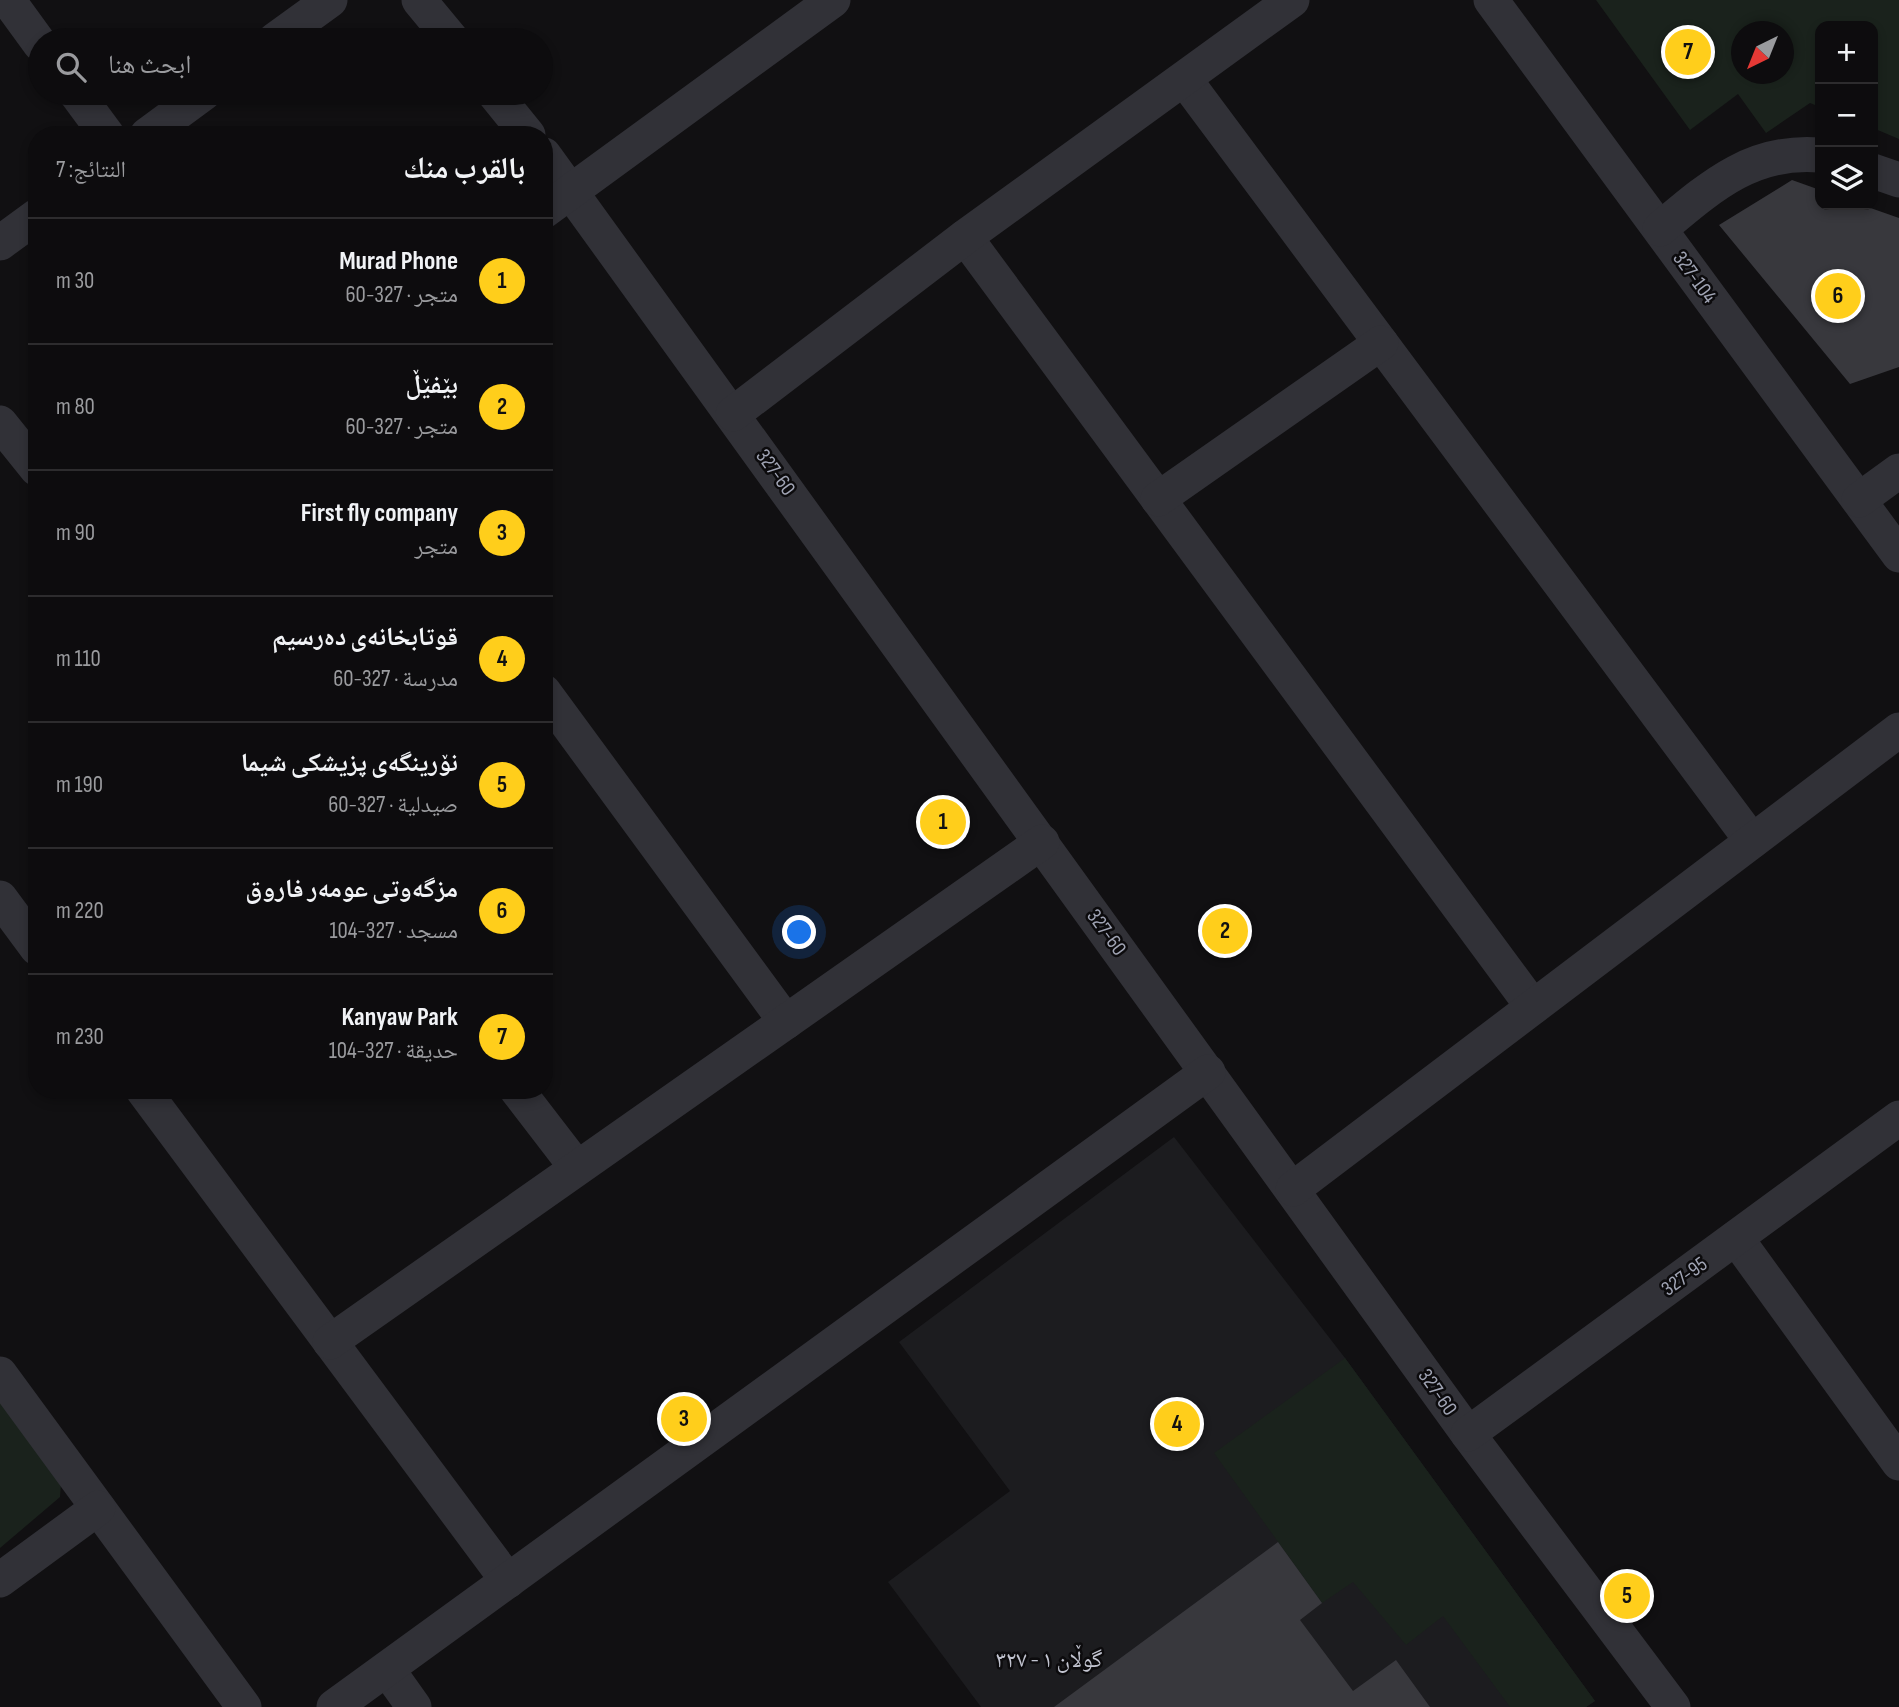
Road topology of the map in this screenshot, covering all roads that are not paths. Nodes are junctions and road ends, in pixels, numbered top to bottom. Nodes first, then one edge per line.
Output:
1 (8, 0) edge
2 (330, 0) edge
3 (419, 0) edge
4 (833, 0) edge
5 (1292, 0) edge
6 (1491, 0) edge
7 (28, 28) edge
8 (292, 28) edge
9 (442, 28) edge
10 (1185, 80) junction
11 (85, 105) edge
12 (188, 105) edge
13 (504, 105) edge
14 (100, 126) edge
15 (159, 126) edge
16 (521, 126) edge
17 (1815, 155) edge
18 (553, 166) edge
19 (1878, 173) edge
20 (1899, 180) edge
21 (572, 189) junction
22 (553, 204) edge
23 (28, 223) edge
24 (1660, 229) junction
25 (965, 237) junction
26 (0, 243) edge
27 (1381, 342) junction
28 (733, 414) junction
29 (0, 423) edge
30 (28, 458) edge
31 (1899, 471) edge
32 (1158, 499) junction
33 (1858, 500) junction
34 (1899, 555) edge
35 (553, 704) edge
36 (1899, 730) edge
37 (1752, 841) junction
38 (1042, 842) junction
39 (0, 898) edge
40 (28, 936) edge
41 (1533, 1007) junction
42 (786, 1022) junction
43 (1208, 1072) junction
44 (150, 1099) edge
45 (524, 1099) edge
46 (1899, 1118) edge
47 (577, 1168) junction
48 (1293, 1189) junction
49 (1737, 1238) junction
50 (330, 1342) junction
51 (0, 1374) edge
52 (1468, 1434) junction
53 (1899, 1463) edge
54 (98, 1508) junction
55 (0, 1580) edge
56 (508, 1581) junction
57 (387, 1669) junction
58 (1670, 1706) edge
59 (244, 1707) edge
60 (334, 1707) edge
61 (414, 1707) edge

1 - 7 street
2 - 8 street
3 - 9 street
4 - 21 street
5 - 10 street
6 - 24 street, 327-104
10 - 25 street
10 - 27 street
11 - 14 street
12 - 15 street
13 - 16 street
17 - 24 street
18 - 21 street, 327-60
19 - 20 street
21 - 22 street
21 - 28 street, 327-60
23 - 26 street
24 - 33 street, 327-104
25 - 28 street
25 - 32 street
27 - 32 street
27 - 37 street
28 - 38 street, 327-60
29 - 30 street
31 - 33 street
32 - 41 street
33 - 34 street, 327-104
35 - 42 street
36 - 37 street
37 - 41 street
38 - 42 street
38 - 43 street, 327-60
39 - 40 street
41 - 48 street
42 - 47 street
43 - 48 street, 327-60
43 - 56 street
44 - 50 street
45 - 47 street
46 - 49 street, 327-95
47 - 50 street
48 - 52 street, 327-60
49 - 52 street, 327-95
49 - 53 street
50 - 56 street
51 - 54 street
52 - 58 street, 327-60
54 - 55 street
54 - 59 street
56 - 57 street
57 - 60 street
57 - 61 street

